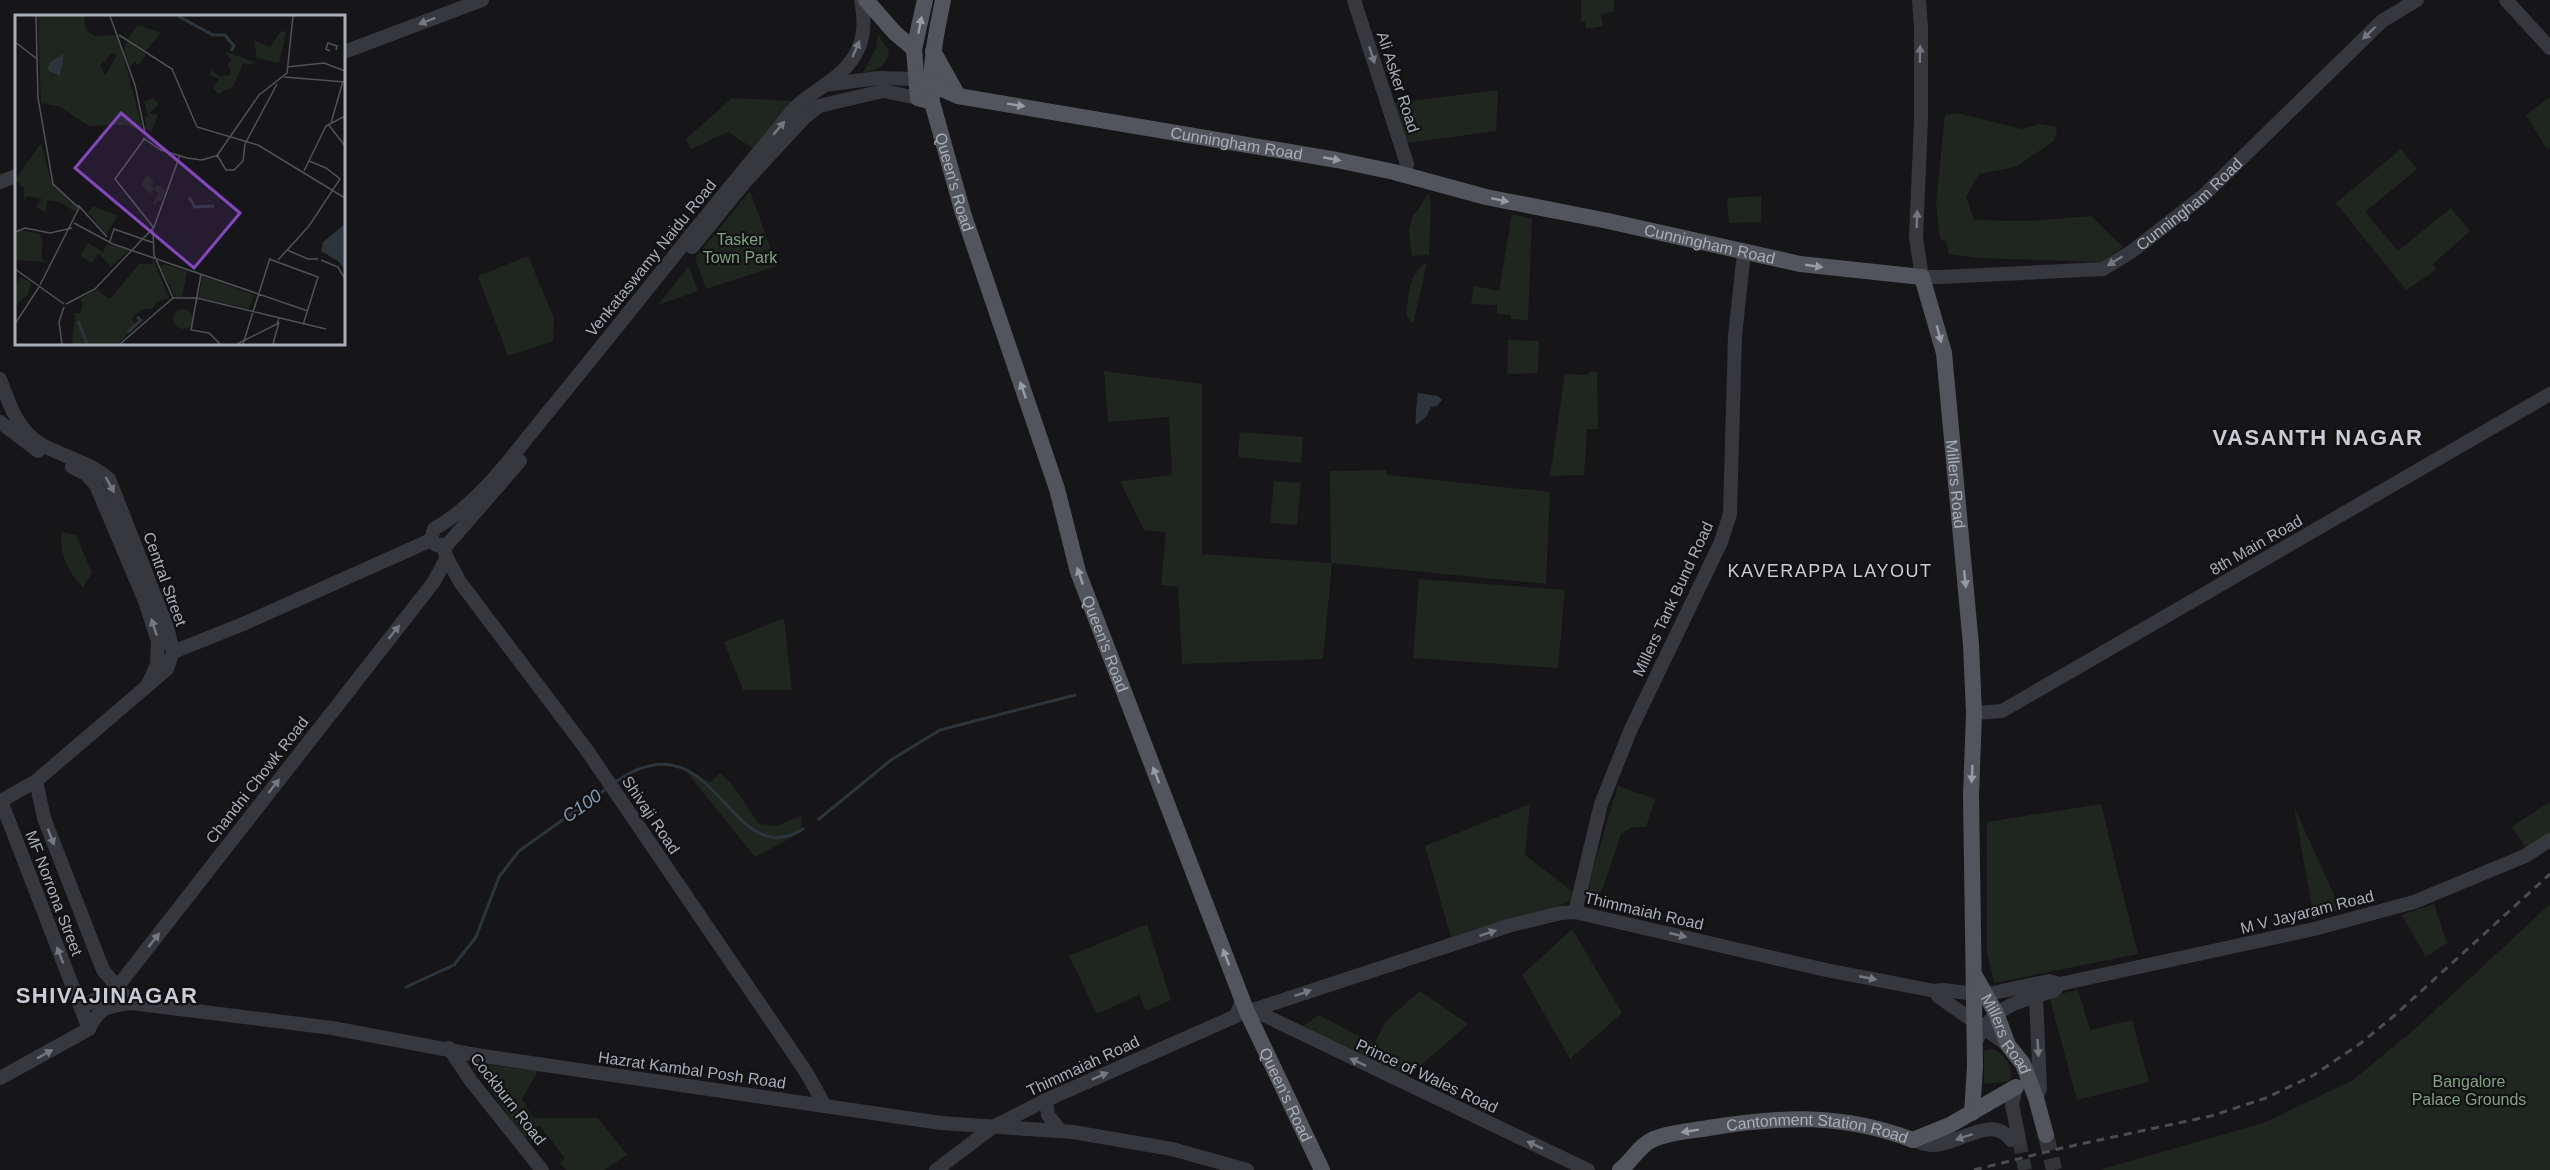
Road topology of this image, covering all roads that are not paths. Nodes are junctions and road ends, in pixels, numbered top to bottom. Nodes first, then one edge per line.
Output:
1 (482, 0) edge
2 (861, 0) edge
3 (866, 0) edge
4 (925, 0) edge
5 (943, 0) edge
6 (1354, 0) edge
7 (1919, 0) edge
8 (2417, 0) edge
9 (2503, 1) edge
10 (2550, 48) edge
11 (914, 49) junction
12 (933, 51) junction
13 (345, 52) edge
14 (924, 81) junction
15 (823, 85) junction
16 (958, 96) junction
17 (928, 102) junction
18 (1404, 174) junction
19 (15, 176) edge
20 (0, 182) edge
21 (1744, 252) junction
22 (1922, 277) junction
23 (0, 379) edge
24 (2550, 394) edge
25 (14, 416) junction
26 (0, 422) edge
27 (443, 541) junction
28 (173, 652) junction
29 (147, 687) junction
30 (1974, 713) junction
31 (36, 781) junction
32 (1, 801) edge
33 (2550, 840) edge
34 (1575, 912) junction
35 (2060, 984) junction
36 (118, 986) junction
37 (1935, 992) junction
38 (1978, 995) junction
39 (2036, 997) junction
40 (131, 1003) junction
41 (1248, 1007) junction
42 (81, 1008) junction
43 (1996, 1013) junction
44 (1978, 1025) junction
45 (89, 1029) junction
46 (2008, 1046) junction
47 (449, 1048) junction
48 (476, 1055) junction
49 (0, 1078) edge
50 (471, 1081) junction
51 (2016, 1087) junction
52 (2036, 1098) junction
53 (1046, 1100) junction
54 (825, 1106) junction
55 (1972, 1113) junction
56 (993, 1127) junction
57 (1060, 1130) junction
58 (1912, 1140) junction
59 (542, 1170) edge
60 (936, 1170) edge
61 (1246, 1170) edge
62 (1322, 1170) edge
63 (1587, 1170) edge
64 (1620, 1170) edge

1 -> 13 street
15 -> 2 street, Venkataswamy Naidu Road
3 - 11 main road
11 -> 4 main road
5 - 12 main road
6 -> 18 street, Ali Asker Road
22 -> 7 street, Millers Road
8 -> 22 street, Cunningham Road
9 - 10 street
11 - 12 main road
11 - 14 main road
12 - 14 main road
12 - 16 main road
14 - 15 street
14 - 16 main road, Cunningham Road
14 - 17 main road, Queen's Road
27 -> 15 street, Venkataswamy Naidu Road
16 - 17 main road
16 -> 18 main road, Cunningham Road
17 - 27 street, Venkataswamy Naidu Road
41 -> 17 main road, Queen's Road
18 -> 21 main road, Cunningham Road
19 - 20 street
21 -> 22 main road, Cunningham Road
21 - 34 street, Millers Tank Bund Road
22 -> 30 main road, Millers Road
23 - 25 street, Central Street
24 - 30 street, 8th Main Road
25 - 26 street
25 -> 28 street, Central Street
29 -> 26 street, Central Street
27 - 28 street
36 -> 27 street, Chandni Chowk Road
27 - 54 street, Shivaji Road
28 - 29 street, Central Street
29 - 31 street
30 -> 38 main road, Millers Road
31 - 32 street
31 -> 36 street, MF Norrona Street
42 -> 32 street, MF Norrona Street
33 - 35 street, M V Jayaram Road
34 -> 37 street, Thimmaiah Road
41 -> 34 street, Thimmaiah Road
35 - 38 street, M V Jayaram Road
35 - 39 street, M V Jayaram Road
36 - 40 street
36 - 42 street, Chandni Chowk Road
37 - 38 street, Thimmaiah Road
37 - 44 street, Thimmaiah Road
38 - 43 main road, Millers Road
38 - 44 main road
39 - 43 street, M V Jayaram Road
39 -> 52 street
40 - 45 street, Hazrat Kambal Posh Road
40 - 47 street, Hazrat Kambal Posh Road
53 -> 41 street, Thimmaiah Road
41 - 62 main road, Queen's Road
63 -> 41 street, Prince of Wales Road
42 - 45 street, MF Norrona Street
43 - 44 street, M V Jayaram Road
43 - 46 main road, Millers Road
44 - 46 street, Thimmaiah Road
44 - 55 main road
49 -> 45 street, Hazrat Kambal Posh Road
46 - 51 main road
46 - 52 main road, Millers Road
47 - 48 street, Hazrat Kambal Posh Road
47 - 50 street, Cockburn Road
48 - 50 street
48 - 54 street, Hazrat Kambal Posh Road
50 - 59 street, Cockburn Road
51 - 52 main road, Millers Road
51 - 55 main road, Millers Road
51 -> 58 street
53 - 56 street, Thimmaiah Road
53 - 57 street
54 - 56 street, Hazrat Kambal Posh Road
55 - 58 main road, Cantonment Station Road
56 - 57 street, Hazrat Kambal Posh Road
56 - 60 street, Thimmaiah Road
57 - 61 street, Hazrat Kambal Posh Road
58 -> 64 main road, Cantonment Station Road

